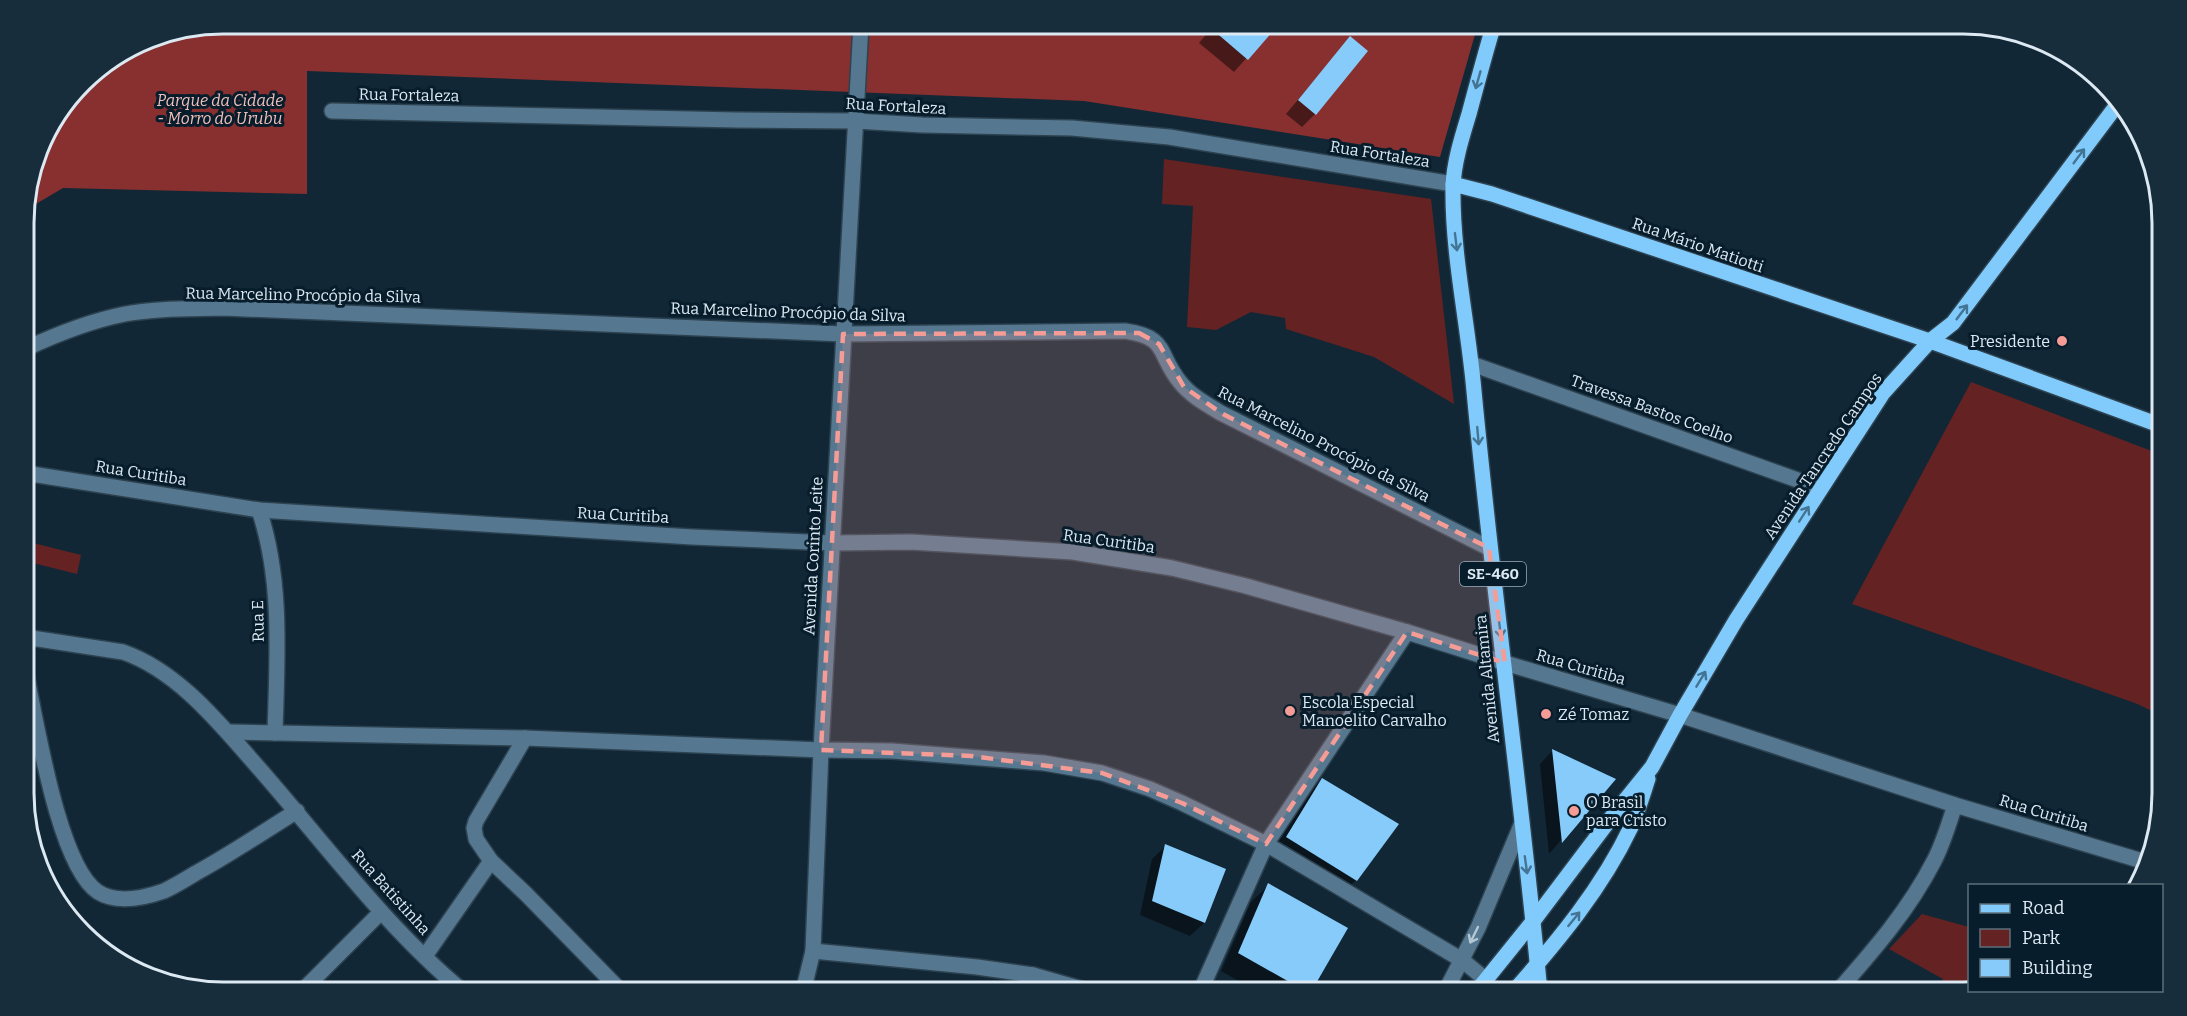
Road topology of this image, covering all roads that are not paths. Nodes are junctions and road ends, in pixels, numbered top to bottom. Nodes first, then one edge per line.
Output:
1 (1491, 34) edge
2 (860, 35) edge
3 (2113, 110) edge
4 (332, 111) dead end
5 (856, 121) junction
6 (1453, 184) junction
7 (843, 334) junction
8 (1930, 341) junction
9 (35, 345) edge
10 (1472, 364) junction
11 (2152, 422) edge
12 (35, 475) edge
13 (1820, 488) junction
14 (260, 510) junction
15 (832, 543) junction
16 (1489, 548) junction
17 (1407, 632) junction
18 (34, 638) edge
19 (1505, 663) junction
20 (34, 708) edge
21 (1680, 715) junction
22 (228, 732) junction
23 (276, 733) junction
24 (525, 738) junction
25 (821, 750) junction
26 (1652, 767) junction
27 (1955, 805) junction
28 (297, 811) junction
29 (1522, 823) junction
30 (1266, 844) junction
31 (2140, 860) edge
32 (491, 861) junction
33 (381, 912) junction
34 (1534, 921) junction
35 (813, 951) junction
36 (425, 956) junction
37 (1462, 960) junction
38 (1537, 964) junction
39 (1033, 975) junction
40 (1205, 981) edge
41 (1451, 981) edge
42 (1477, 981) edge
43 (1483, 981) edge
44 (1522, 981) edge
45 (1539, 981) edge
46 (1847, 981) edge
47 (311, 982) edge
48 (453, 982) edge
49 (611, 982) edge
50 (806, 982) edge
51 (1031, 982) edge
52 (1056, 982) edge

1 -> 6 main road, SE-460
2 - 5 street, Avenida Corinto Leite
8 -> 3 main road, Avenida Tancredo Campos
4 - 5 street, Rua Fortaleza
5 - 6 street, Rua Fortaleza
5 - 7 street, Avenida Corinto Leite
6 - 8 main road, Rua Mário Matiotti
6 -> 10 main road, Avenida Altamira / SE-460
7 - 9 street, Rua Marcelino Procópio da Silva
7 - 15 street, Avenida Corinto Leite
7 - 16 street, Rua Marcelino Procópio da Silva
8 - 11 main road, Rua Mário Matiotti
8 - 13 main road, Avenida Tancredo Campos
10 - 13 street, Travessa Bastos Coelho
10 -> 16 main road, Avenida Altamira / SE-460
12 - 14 street, Rua Curitiba
21 -> 13 main road, Avenida Tancredo Campos
14 - 15 street, Rua Curitiba
14 - 23 street, Rua E
15 - 17 street, Rua Curitiba
15 - 25 street, Avenida Corinto Leite
16 -> 19 main road, Avenida Altamira / SE-460
17 - 19 street, Rua Curitiba
17 - 30 street
18 - 22 street, Rua Batistinha
19 - 21 street, Rua Curitiba
19 - 29 main road, Avenida Altamira / SE-460
20 - 28 street
21 - 26 main road, Avenida Tancredo Campos
21 - 27 street, Rua Curitiba
22 - 23 street
22 - 28 street, Rua Batistinha
23 - 24 street
24 - 25 street
24 - 32 street
25 - 30 street
25 - 35 street, Avenida Corinto Leite
26 - 34 main road, Avenida Tancredo Campos
38 -> 26 main road, Avenida Tancredo Campos
27 - 31 street, Rua Curitiba
27 - 46 street
28 - 33 street, Rua Batistinha
29 -> 34 main road, Avenida Altamira / SE-460
29 -> 37 street
30 - 37 street
30 - 40 street
32 - 36 street
32 - 49 street
33 - 36 street, Rua Batistinha
33 - 47 street
34 - 38 main road, Avenida Altamira / SE-460
34 - 43 main road, Avenida Tancredo Campos
35 - 39 street
35 - 50 street, Avenida Corinto Leite
36 - 48 street, Rua Batistinha
37 - 41 street
37 - 42 street
38 - 44 main road, Avenida Tancredo Campos
38 - 45 main road, Avenida Altamira / SE-460
39 - 51 street
39 - 52 street

